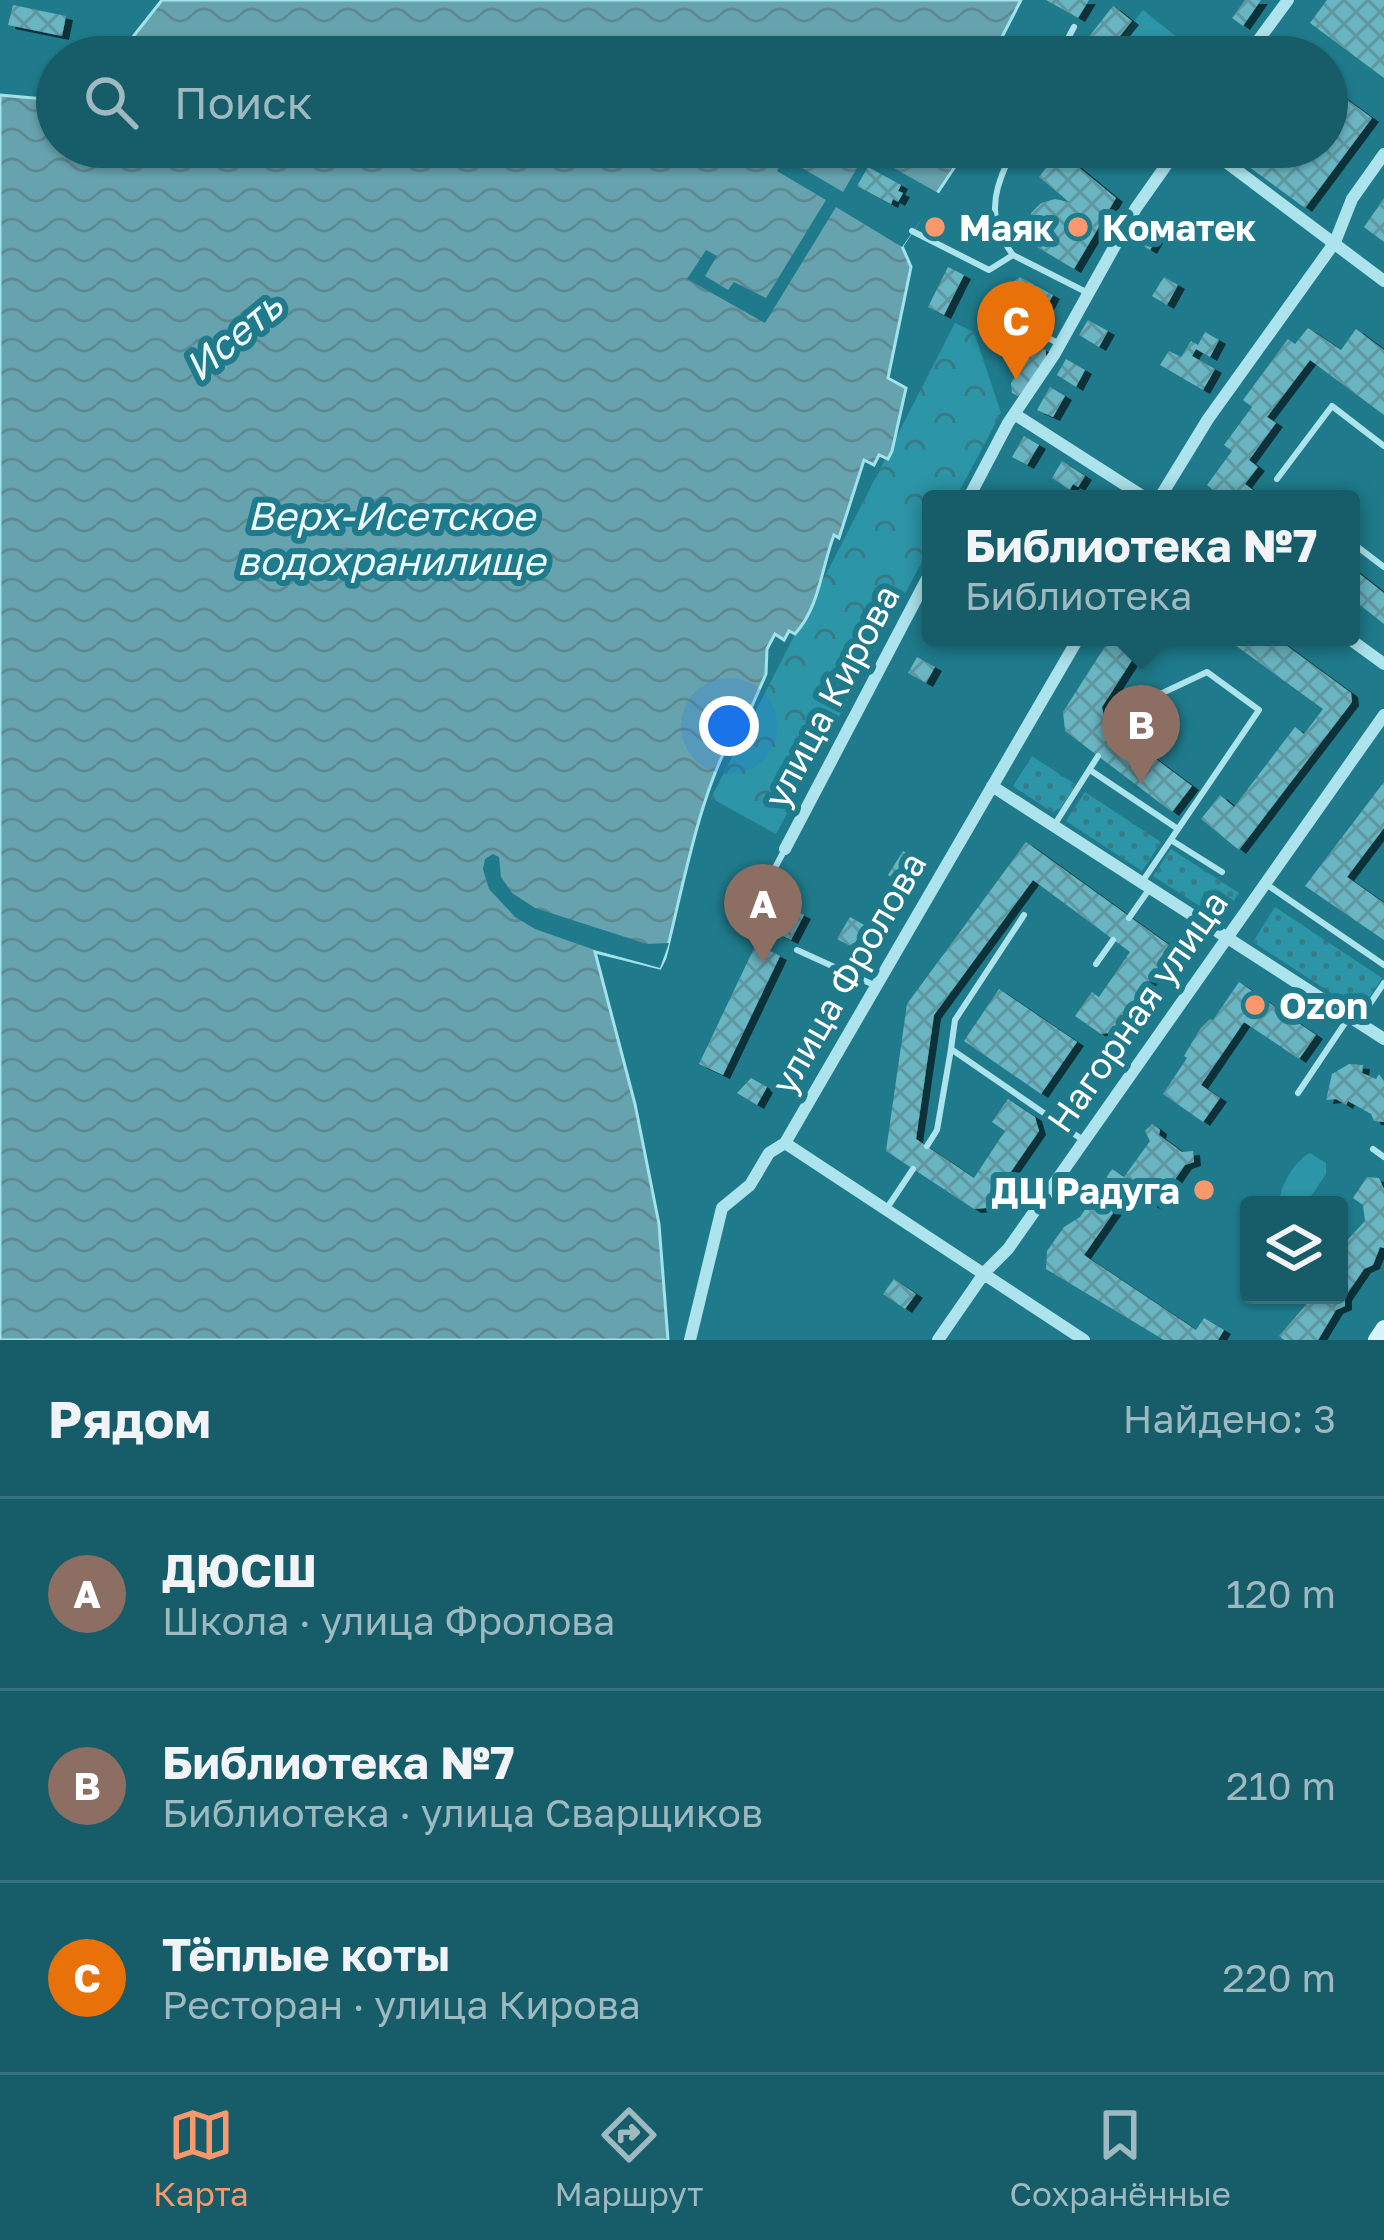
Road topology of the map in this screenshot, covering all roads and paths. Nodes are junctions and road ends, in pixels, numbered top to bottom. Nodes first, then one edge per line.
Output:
1 (1288, 0) edge
2 (1074, 27) dead end
3 (1069, 36) edge
4 (1261, 36) edge
5 (1384, 154) edge
6 (1005, 168) edge
7 (1164, 168) edge
8 (1235, 168) edge
9 (912, 231) dead end
10 (1335, 242) junction
11 (1013, 255) junction
12 (1384, 281) edge
13 (1086, 292) junction
14 (1042, 335) dead end
15 (1058, 343) junction
16 (1016, 415) junction
17 (1384, 446) edge
18 (1277, 479) dead end
19 (973, 490) edge
20 (1133, 490) edge
21 (1165, 490) edge
22 (1360, 549) edge
23 (1384, 567) edge
24 (922, 588) edge
25 (1074, 646) edge
26 (1359, 646) edge
27 (1384, 664) edge
28 (1384, 715) edge
29 (1118, 730) dead end
30 (1098, 756) dead end
31 (1090, 770) junction
32 (992, 786) junction
33 (1054, 826) junction
34 (1178, 829) junction
35 (1171, 840) junction
36 (784, 849) joint
37 (1222, 872) dead end
38 (769, 879) dead end
39 (1263, 882) junction
40 (1146, 885) junction
41 (1024, 915) dead end
42 (1129, 918) dead end
43 (1226, 937) junction
44 (1114, 940) dead end
45 (797, 950) dead end
46 (1096, 964) dead end
47 (1384, 964) edge
48 (1384, 983) edge
49 (874, 986) junction
50 (1353, 1019) junction
51 (1384, 1039) edge
52 (951, 1049) junction
53 (1298, 1093) dead end
54 (1083, 1140) junction
55 (784, 1142) junction
56 (927, 1146) dead end
57 (1373, 1149) dead end
58 (1384, 1157) edge
59 (913, 1169) dead end
60 (887, 1208) junction
61 (986, 1272) junction
62 (1384, 1328) edge
63 (690, 1340) edge
64 (938, 1340) edge
65 (1084, 1340) edge
66 (1376, 1340) edge

1 - 4 street
2 - 3 lane
5 - 10 street
6 - 11 lane
7 - 13 street
8 - 10 street
9 - 11 lane
10 - 12 street
10 - 21 street
11 - 13 lane
13 - 15 street
14 - 15 lane
15 - 16 street
16 - 19 street
16 - 20 street
17 - 18 lane
22 - 23 lane
24 - 36 street, улица Кирова
25 - 32 street, улица Фролова
26 - 27 street
28 - 39 street, Нагорная улица
29 - 34 lane
30 - 31 lane
31 - 33 lane
31 - 34 lane
32 - 33 street
32 - 49 street, улица Фролова
33 - 40 street
34 - 35 lane
35 - 37 lane
35 - 40 lane
36 - 38 lane
39 - 43 street, Нагорная улица
39 - 47 lane
40 - 42 lane
40 - 43 street
41 - 52 lane
43 - 50 street
43 - 54 street, Нагорная улица
44 - 46 lane
45 - 49 lane
48 - 50 lane
49 - 55 street, улица Фролова
50 - 51 street
50 - 53 lane
52 - 54 lane
52 - 56 lane
54 - 61 street, Нагорная улица
55 - 60 street
55 - 63 street, улица Фролова
57 - 58 lane
59 - 60 lane
60 - 61 street
61 - 64 street, Нагорная улица
61 - 65 street
62 - 66 street

